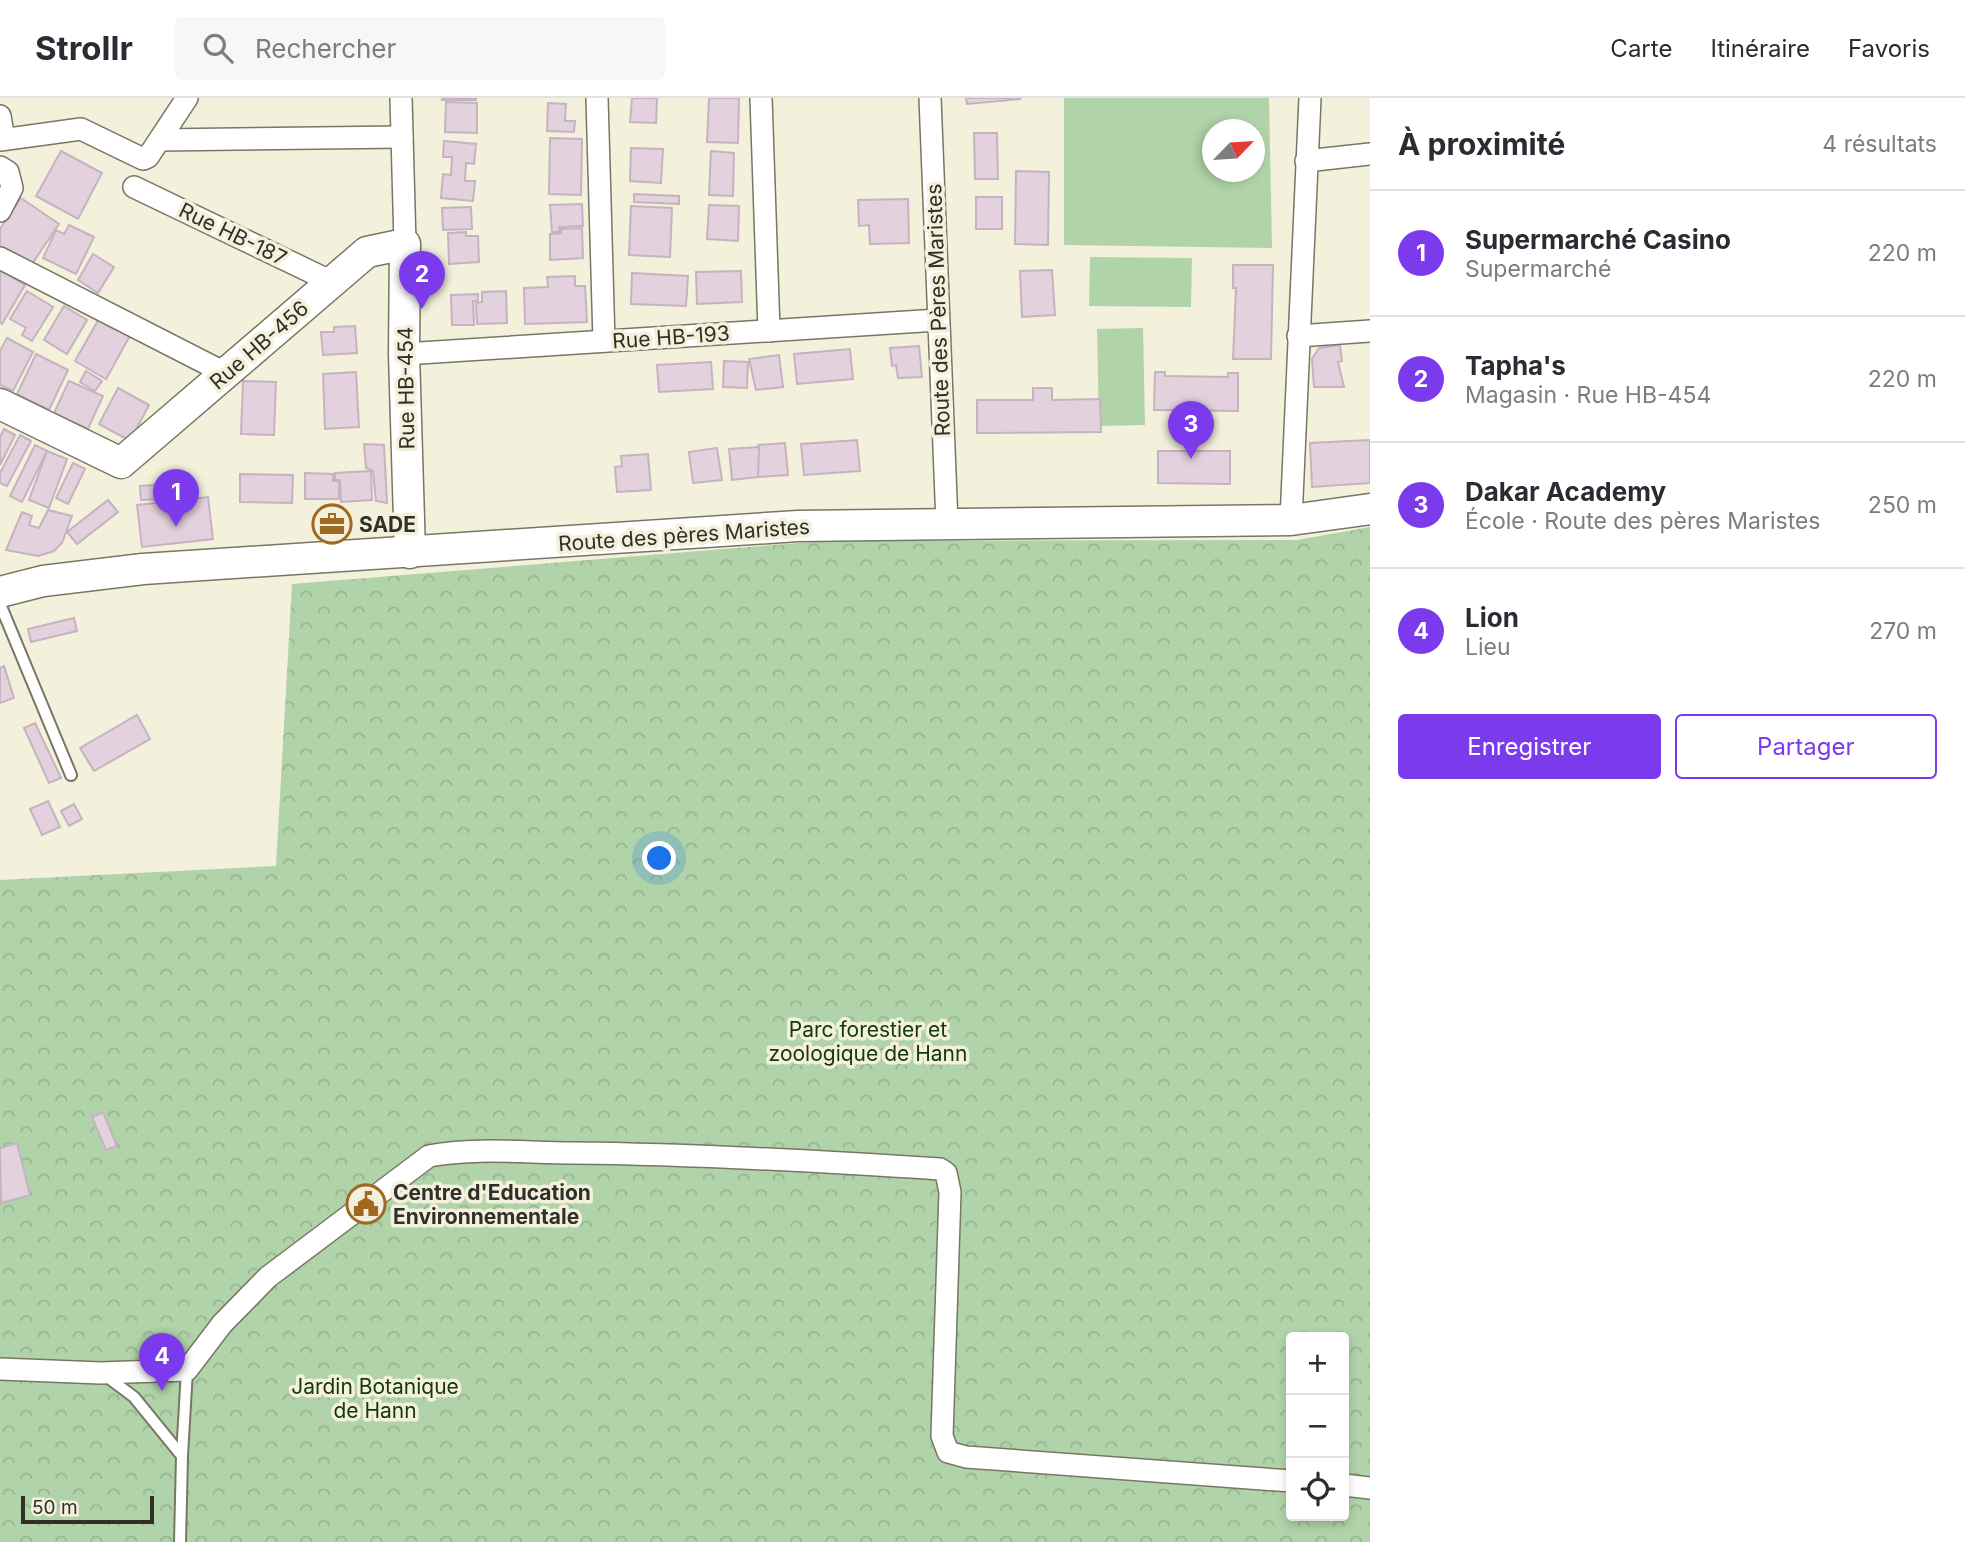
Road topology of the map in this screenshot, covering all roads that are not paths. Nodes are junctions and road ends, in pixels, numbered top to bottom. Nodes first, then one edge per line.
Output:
1 (187, 98) edge
2 (401, 98) edge
3 (597, 98) edge
4 (761, 98) edge
5 (929, 98) edge
6 (1310, 98) edge
7 (0, 116) edge
8 (402, 137) junction
9 (2, 139) edge
10 (160, 140) junction
11 (1370, 154) edge
12 (1306, 160) junction
13 (6, 173) edge
14 (134, 187) dead end
15 (0, 211) edge
16 (405, 244) junction
17 (0, 258) edge
18 (331, 282) junction
19 (938, 320) junction
20 (769, 331) junction
21 (1370, 331) edge
22 (1298, 336) junction
23 (604, 341) junction
24 (404, 354) junction
25 (225, 373) junction
26 (0, 404) edge
27 (1370, 509) edge
28 (1291, 520) junction
29 (947, 523) junction
30 (410, 552) junction
31 (0, 592) edge
32 (0, 604) edge
33 (71, 775) dead end
34 (0, 1369) edge
35 (187, 1370) junction
36 (101, 1373) junction
37 (182, 1455) junction
38 (1286, 1481) edge
39 (1349, 1486) edge
40 (1370, 1488) edge
41 (180, 1542) edge

1 - 10 street
2 - 8 street, Rue HB-454
3 - 23 street
4 - 20 street
5 - 19 street, Route des Pères Maristes
6 - 12 street
7 - 9 street
8 - 10 street
8 - 16 street, Rue HB-454
9 - 10 street
11 - 12 street
12 - 22 street
13 - 15 street
14 - 18 street, Rue HB-187
16 - 18 street, Rue HB-456
16 - 24 street, Rue HB-454
17 - 25 street
18 - 25 street, Rue HB-456
19 - 20 street, Rue HB-193
19 - 29 street, Route des Pères Maristes
20 - 23 street, Rue HB-193
21 - 22 street
22 - 28 street
23 - 24 street, Rue HB-193
24 - 30 street, Rue HB-454
25 - 26 street, Rue HB-456
27 - 28 street, Route des pères Maristes
28 - 29 street, Route des pères Maristes
29 - 30 street, Route des pères Maristes
30 - 31 street, Route des pères Maristes
32 - 33 lane
34 - 36 street
35 - 36 street
35 - 37 lane
35 - 38 street
36 - 37 lane
37 - 41 lane
39 - 40 street

